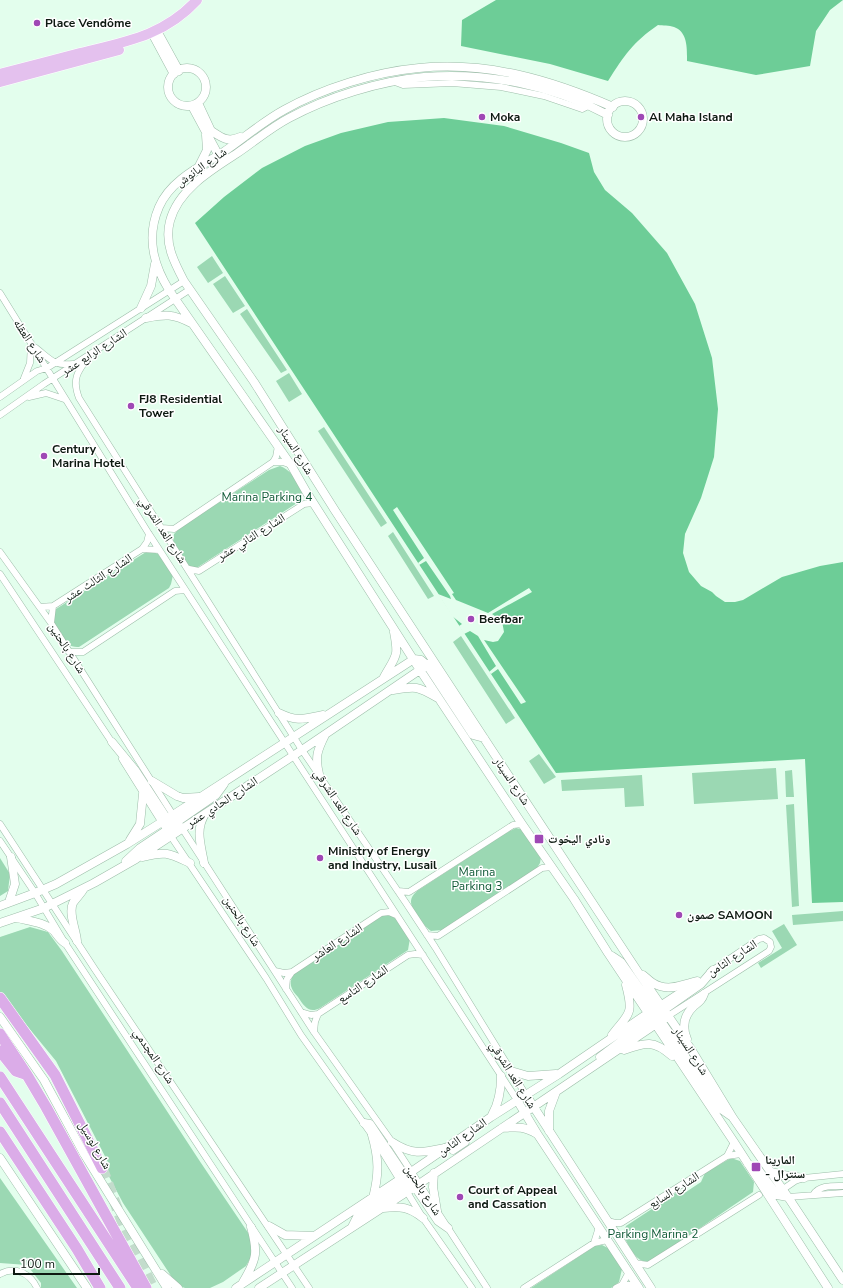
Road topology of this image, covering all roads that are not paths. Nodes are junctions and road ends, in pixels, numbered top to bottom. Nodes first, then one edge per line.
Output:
1 (197, 0) edge
2 (154, 32) junction
3 (139, 38) junction
4 (176, 72) junction
5 (392, 72) junction
6 (0, 74) edge
7 (0, 82) edge
8 (395, 82) junction
9 (322, 92) junction
10 (304, 100) junction
11 (591, 101) junction
12 (326, 102) junction
13 (195, 104) junction
14 (612, 107) junction
15 (309, 109) junction
16 (283, 110) junction
17 (608, 115) junction
18 (289, 118) junction
19 (269, 119) junction
20 (274, 128) junction
21 (208, 131) junction
22 (248, 134) junction
23 (222, 157) junction
24 (198, 168) junction
25 (155, 263) junction
26 (184, 281) junction
27 (169, 290) junction
28 (189, 290) junction
29 (0, 293) edge
30 (175, 299) junction
31 (141, 308) junction
32 (146, 318) junction
33 (193, 324) junction
34 (31, 343) junction
35 (81, 346) junction
36 (91, 354) junction
37 (55, 363) junction
38 (76, 363) junction
39 (62, 365) junction
40 (47, 368) junction
41 (59, 375) junction
42 (53, 378) junction
43 (23, 380) junction
44 (57, 386) junction
45 (0, 397) edge
46 (64, 399) junction
47 (20, 400) junction
48 (0, 415) edge
49 (278, 446) junction
50 (273, 462) junction
51 (291, 465) junction
52 (307, 493) junction
53 (313, 503) junction
54 (304, 504) junction
55 (162, 528) junction
56 (174, 529) junction
57 (149, 534) junction
58 (171, 541) junction
59 (142, 549) junction
60 (159, 550) junction
61 (0, 552) edge
62 (3, 558) edge
63 (189, 570) junction
64 (199, 570) junction
65 (0, 574) edge
66 (178, 580) junction
67 (196, 582) junction
68 (185, 590) junction
69 (174, 591) junction
70 (53, 606) junction
71 (40, 608) junction
72 (51, 623) junction
73 (393, 627) junction
74 (69, 652) junction
75 (82, 652) junction
76 (414, 659) junction
77 (427, 665) junction
78 (80, 668) junction
79 (383, 679) junction
80 (390, 690) junction
81 (439, 698) junction
82 (279, 712) junction
83 (330, 713) junction
84 (325, 735) junction
85 (294, 737) junction
86 (112, 742) junction
87 (285, 742) junction
88 (302, 750) junction
89 (293, 756) junction
90 (319, 774) junction
91 (152, 781) junction
92 (225, 781) junction
93 (143, 794) junction
94 (202, 796) junction
95 (205, 813) junction
96 (516, 814) junction
97 (0, 824) edge
98 (522, 824) junction
99 (171, 825) junction
100 (513, 825) junction
101 (0, 841) edge
102 (127, 844) junction
103 (11, 857) junction
104 (546, 857) junction
105 (136, 859) junction
106 (190, 863) junction
107 (204, 863) junction
108 (552, 866) junction
109 (120, 868) junction
110 (542, 868) junction
111 (86, 887) junction
112 (398, 891) junction
113 (39, 892) junction
114 (409, 892) junction
115 (385, 898) junction
116 (10, 902) junction
117 (406, 903) junction
118 (52, 904) junction
119 (0, 906) edge
120 (44, 908) junction
121 (382, 913) junction
122 (396, 914) junction
123 (16, 918) junction
124 (0, 923) edge
125 (427, 935) junction
126 (438, 936) junction
127 (412, 940) junction
128 (77, 941) junction
129 (65, 943) junction
130 (435, 947) junction
131 (408, 955) junction
132 (423, 955) junction
133 (609, 955) junction
134 (713, 970) junction
135 (275, 971) junction
136 (292, 972) junction
137 (638, 972) junction
138 (625, 978) junction
139 (697, 981) junction
140 (286, 989) junction
141 (704, 994) junction
142 (0, 998) edge
143 (301, 1012) junction
144 (318, 1014) junction
145 (658, 1015) junction
146 (0, 1017) edge
147 (314, 1032) junction
148 (0, 1034) edge
149 (608, 1041) junction
150 (691, 1049) junction
151 (0, 1051) edge
152 (614, 1053) junction
153 (677, 1059) junction
154 (511, 1071) junction
155 (587, 1072) junction
156 (559, 1074) junction
157 (27, 1075) junction
158 (501, 1076) junction
159 (0, 1077) edge
160 (557, 1092) junction
161 (526, 1095) junction
162 (517, 1100) junction
163 (0, 1104) edge
164 (533, 1107) junction
165 (525, 1112) junction
166 (491, 1117) junction
167 (733, 1118) junction
168 (364, 1124) junction
169 (502, 1128) junction
170 (0, 1132) edge
171 (469, 1132) junction
172 (549, 1132) junction
173 (372, 1135) junction
174 (538, 1135) junction
175 (392, 1142) junction
176 (734, 1142) junction
177 (448, 1147) junction
178 (741, 1154) junction
179 (727, 1156) junction
180 (0, 1158) edge
181 (102, 1168) tunnel mouth
182 (843, 1170) edge
183 (771, 1172) junction
184 (434, 1173) junction
185 (843, 1174) edge
186 (835, 1175) junction
187 (804, 1178) junction
188 (409, 1182) junction
189 (843, 1186) edge
190 (843, 1193) edge
191 (776, 1194) junction
192 (759, 1195) dead end
193 (813, 1195) junction
194 (788, 1197) junction
195 (373, 1198) junction
196 (381, 1209) junction
197 (437, 1211) junction
198 (423, 1218) junction
199 (607, 1221) junction
200 (621, 1223) junction
201 (269, 1226) junction
202 (251, 1227) junction
203 (599, 1227) junction
204 (351, 1228) junction
205 (448, 1228) junction
206 (314, 1236) junction
207 (618, 1238) junction
208 (607, 1240) junction
209 (594, 1243) junction
210 (288, 1255) junction
211 (275, 1262) junction
212 (634, 1263) junction
213 (648, 1265) junction
214 (295, 1266) junction
215 (157, 1271) junction
216 (2, 1272) edge
217 (629, 1272) junction
218 (282, 1273) junction
219 (645, 1279) junction
220 (822, 1279) junction
221 (843, 1280) edge
222 (239, 1286) edge
223 (619, 1286) edge
224 (638, 1286) edge
225 (37, 1288) edge
226 (87, 1288) edge
227 (100, 1288) edge
228 (120, 1288) edge
229 (138, 1288) edge
230 (146, 1288) edge
231 (167, 1288) edge
232 (178, 1288) edge
233 (259, 1288) edge
234 (292, 1288) edge
235 (309, 1288) edge
236 (472, 1288) edge
237 (487, 1288) edge
238 (524, 1288) edge
239 (651, 1288) edge
240 (823, 1288) edge
241 (828, 1288) edge

1 - 2 main road
2 - 3 main road
2 - 4 street
3 - 6 main road
3 - 7 main road
4 - 13 street
4 - 13 street
5 - 8 street
5 - 9 street, شارع البانوش
5 - 11 street, شارع البانوش
8 - 11 street, شارع البانوش
8 - 12 street, شارع البانوش
9 - 10 street, شارع البانوش
9 - 12 street
10 - 15 street
10 - 16 street, شارع البانوش
11 - 14 street
11 - 17 street
12 - 15 street, شارع البانوش
13 - 21 street
14 - 17 street
14 - 17 street
15 - 18 street, شارع البانوش
16 - 18 street
16 - 19 street, شارع البانوش
18 - 20 street, شارع البانوش
19 - 20 street
19 - 22 street, شارع البانوش
20 - 23 street, شارع البانوش
21 - 22 street
21 - 23 street
21 - 24 street
22 - 23 street, شارع البانوش
23 - 24 street, شارع البانوش
23 - 26 street, شارع البانوش
24 - 25 street, شارع البانوش
25 - 27 street, شارع البانوش
25 - 31 street
26 - 27 street, الشارع الرابع عشر
26 - 28 street, شارع السينار
27 - 30 street, شارع السينار
27 - 31 street, الشارع الرابع عشر
28 - 30 street, الشارع الرابع عشر
28 - 77 street, شارع السينار
29 - 34 street, شارع العقله
30 - 32 street, الشارع الرابع عشر
30 - 33 street, شارع السينار
31 - 35 street, الشارع الرابع عشر
32 - 33 street
32 - 36 street, الشارع الرابع عشر
33 - 49 street, شارع السينار
34 - 37 street
34 - 40 street, شارع العقله
34 - 43 street
35 - 37 street, الشارع الرابع عشر
35 - 39 street
36 - 38 street, الشارع الرابع عشر
36 - 55 street, شارع العد الشرقي
37 - 39 street
37 - 40 street, الشارع الرابع عشر
38 - 39 street
38 - 41 street, الشارع الرابع عشر
39 - 41 street
40 - 42 street, شارع العد الشرقي
40 - 43 street, الشارع الرابع عشر
41 - 42 street, الشارع الرابع عشر
41 - 44 street
42 - 44 street, شارع العد الشرقي
42 - 47 street, الشارع الرابع عشر
43 - 45 street, الشارع الرابع عشر
44 - 46 street, شارع العد الشرقي
46 - 47 street
46 - 57 street, شارع العد الشرقي
47 - 48 street, الشارع الرابع عشر
49 - 50 street
49 - 51 street, شارع السينار
50 - 51 street
50 - 56 street
51 - 52 street, شارع السينار
52 - 53 street, شارع السينار
52 - 54 street
53 - 54 street, الشارع الثاني عشر
53 - 73 street, شارع السينار
54 - 64 street, الشارع الثاني عشر
55 - 56 street
55 - 58 street, شارع العد الشرقي
56 - 58 street
57 - 59 street, الشارع الثالث عشر
57 - 60 street, شارع العد الشرقي
58 - 63 street, شارع العد الشرقي
59 - 60 street, الشارع الثالث عشر
59 - 70 street, الشارع الثالث عشر
60 - 66 street, شارع العد الشرقي
61 - 62 street, شارع بالحنين
62 - 71 street, شارع بالحنين
63 - 64 street
63 - 67 street, شارع العد الشرقي
64 - 67 street
65 - 86 street, شارع بالحنين
66 - 68 street, شارع العد الشرقي
66 - 69 street
67 - 82 street, شارع العد الشرقي
68 - 69 street
68 - 87 street, شارع العد الشرقي
69 - 75 street
70 - 71 street, الشارع الثالث عشر
70 - 72 street, الشارع الثالث عشر
71 - 72 street, شارع بالحنين
72 - 74 street, شارع بالحنين
73 - 76 street, شارع السينار
73 - 79 street
74 - 75 street
74 - 78 street, شارع بالحنين
75 - 78 street
76 - 77 street
76 - 79 street, الشارع الحادي عشر
77 - 80 street, الشارع الحادي عشر
77 - 81 street, شارع السينار
77 - 137 street, شارع السينار
78 - 91 street, شارع بالحنين
79 - 83 street, الشارع الحادي عشر
80 - 81 street
80 - 84 street, الشارع الحادي عشر
81 - 96 street, شارع السينار
82 - 83 street
82 - 85 street, شارع العد الشرقي
83 - 85 street, الشارع الحادي عشر
84 - 88 street, الشارع الحادي عشر
84 - 90 street
85 - 87 street, الشارع الحادي عشر
85 - 88 street, شارع العد الشرقي
86 - 93 street, شارع بالحنين
86 - 99 street
87 - 89 street, شارع العد الشرقي
87 - 92 street, الشارع الحادي عشر
88 - 89 street, الشارع الحادي عشر
88 - 90 street, شارع العد الشرقي
89 - 95 street, الشارع الحادي عشر
89 - 115 street, شارع العد الشرقي
90 - 112 street, شارع العد الشرقي
91 - 94 street
91 - 99 street, شارع بالحنين
92 - 94 street, الشارع الحادي عشر
92 - 99 street
93 - 99 street, شارع بالحنين
93 - 102 street
94 - 99 street, الشارع الحادي عشر
95 - 99 street, الشارع الحادي عشر
95 - 107 street
96 - 98 street, شارع السينار
96 - 100 street
97 - 113 street, شارع المجدمي
98 - 100 street
98 - 104 street, شارع السينار
99 - 102 street, الشارع الحادي عشر
99 - 105 street, الشارع الحادي عشر
99 - 106 street, شارع بالحنين
99 - 107 street, شارع بالحنين
99 - 109 street
100 - 114 street
101 - 103 street, شارع المجدمي
102 - 113 street, الشارع الحادي عشر
103 - 113 street, شارع المجدمي
103 - 116 street
104 - 108 street, شارع السينار
104 - 110 street
105 - 106 street
105 - 109 street, الشارع الحادي عشر
106 - 168 street, شارع بالحنين
107 - 135 street, شارع بالحنين
108 - 110 street
108 - 133 street, شارع السينار
109 - 111 street, الشارع الحادي عشر
110 - 126 street
111 - 118 street, الشارع الحادي عشر
111 - 128 street
112 - 114 street
112 - 117 street, شارع العد الشرقي
113 - 116 street, الشارع الحادي عشر
113 - 118 street, شارع المجدمي
113 - 120 street, شارع المجدمي
114 - 117 street
115 - 121 street
115 - 122 street, شارع العد الشرقي
116 - 119 street, الشارع الحادي عشر
117 - 125 street, شارع العد الشرقي
118 - 120 street, الشارع الحادي عشر
118 - 128 street, شارع المجدمي
120 - 123 street, الشارع الحادي عشر
120 - 129 street, شارع المجدمي
121 - 122 street
121 - 136 street, الشارع العاشر
122 - 127 street, شارع العد الشرقي
123 - 124 street, الشارع الحادي عشر
123 - 129 street
125 - 126 street
125 - 130 street, شارع العد الشرقي
126 - 130 street
127 - 131 street
127 - 132 street, شارع العد الشرقي
128 - 201 street, شارع المجدمي
129 - 202 street, شارع المجدمي
130 - 154 street, شارع العد الشرقي
131 - 132 street
131 - 144 street, الشارع التاسع
132 - 158 street, شارع العد الشرقي
133 - 138 street, شارع السينار
133 - 145 street
134 - 139 street, الشارع الثامن
134 - 141 street, الشارع الثامن
134 - 145 street
135 - 136 street
135 - 140 street, شارع بالحنين
136 - 140 street
137 - 139 street
137 - 145 street, شارع السينار
138 - 145 street, شارع السينار
138 - 149 street
139 - 145 street, الشارع الثامن
140 - 143 street, شارع بالحنين
141 - 145 street, الشارع الثامن
141 - 150 street
142 - 181 highway
143 - 144 street
143 - 147 street, شارع بالحنين
144 - 147 street
145 - 149 street, الشارع الثامن
145 - 150 street, شارع السينار
145 - 152 street, الشارع الثامن
145 - 153 street, شارع السينار
145 - 155 street
145 - 167 street
146 - 215 street, شارع لوسيل
147 - 175 street, شارع بالحنين
148 - 157 highway
149 - 156 street, الشارع الثامن
150 - 167 street, شارع السينار
151 - 157 highway
152 - 153 street
152 - 155 street, الشارع الثامن
153 - 176 street, شارع السينار
154 - 156 street
154 - 161 street, شارع العد الشرقي
155 - 160 street, الشارع الثامن
156 - 161 street, الشارع الثامن
157 - 230 highway
158 - 162 street, شارع العد الشرقي
158 - 166 street
159 - 229 highway
160 - 164 street, الشارع الثامن
160 - 172 street
161 - 162 street, الشارع الثامن
161 - 164 street, شارع العد الشرقي
162 - 165 street, شارع العد الشرقي
162 - 166 street, الشارع الثامن
163 - 228 highway
164 - 165 street, الشارع الثامن
164 - 172 street, شارع العد الشرقي
165 - 169 street, الشارع الثامن
165 - 174 street, شارع العد الشرقي
166 - 171 street, الشارع الثامن
167 - 183 street, شارع السينار
168 - 173 street, شارع بالحنين
168 - 188 street
169 - 174 street
169 - 184 street, الشارع الثامن
170 - 227 highway
171 - 177 street, الشارع الثامن
171 - 188 street
172 - 199 street, شارع العد الشرقي
173 - 188 street, شارع بالحنين
173 - 195 street
174 - 203 street, شارع العد الشرقي
175 - 177 street
175 - 188 street, شارع بالحنين
176 - 178 street, شارع السينار
176 - 179 street
177 - 188 street, الشارع الثامن
178 - 179 street, الشارع السابع
178 - 191 street, شارع السينار
179 - 200 street, الشارع السابع
180 - 226 street
182 - 186 street
183 - 187 street
183 - 191 street, شارع السينار
184 - 188 street, الشارع الثامن
184 - 197 street
185 - 186 street
186 - 187 street
187 - 191 street
188 - 195 street, الشارع الثامن
188 - 196 street, الشارع الثامن
188 - 197 street, شارع بالحنين
188 - 198 street, شارع بالحنين
188 - 204 street
188 - 205 street
189 - 193 street
190 - 193 street
191 - 194 street
191 - 220 street, شارع السينار
192 - 213 street
193 - 194 street
194 - 221 street
195 - 206 street, الشارع الثامن
196 - 198 street
196 - 204 street, الشارع الثامن
197 - 205 street, شارع بالحنين
198 - 236 street, شارع بالحنين
199 - 200 street
199 - 207 street, شارع العد الشرقي
200 - 207 street
201 - 206 street
201 - 210 street, شارع المجدمي
202 - 211 street, شارع المجدمي
202 - 222 street
203 - 208 street, شارع العد الشرقي
203 - 209 street
204 - 214 street, الشارع الثامن
205 - 237 street, شارع بالحنين
206 - 210 street, الشارع الثامن
207 - 212 street, شارع العد الشرقي
208 - 209 street
208 - 217 street, شارع العد الشرقي
209 - 238 street
210 - 211 street, الشارع الثامن
210 - 214 street, شارع المجدمي
211 - 218 street, شارع المجدمي
211 - 222 street, الشارع الثامن
212 - 213 street
212 - 219 street, شارع العد الشرقي
213 - 219 street
214 - 218 street, الشارع الثامن
214 - 235 street, شارع المجدمي
215 - 231 street, شارع لوسيل
215 - 232 street
216 - 225 street
217 - 223 street
217 - 224 street, شارع العد الشرقي
218 - 233 street, الشارع الثامن
218 - 234 street, شارع المجدمي
219 - 239 street, شارع العد الشرقي
220 - 240 street
220 - 241 street, شارع السينار
223 - 224 street

